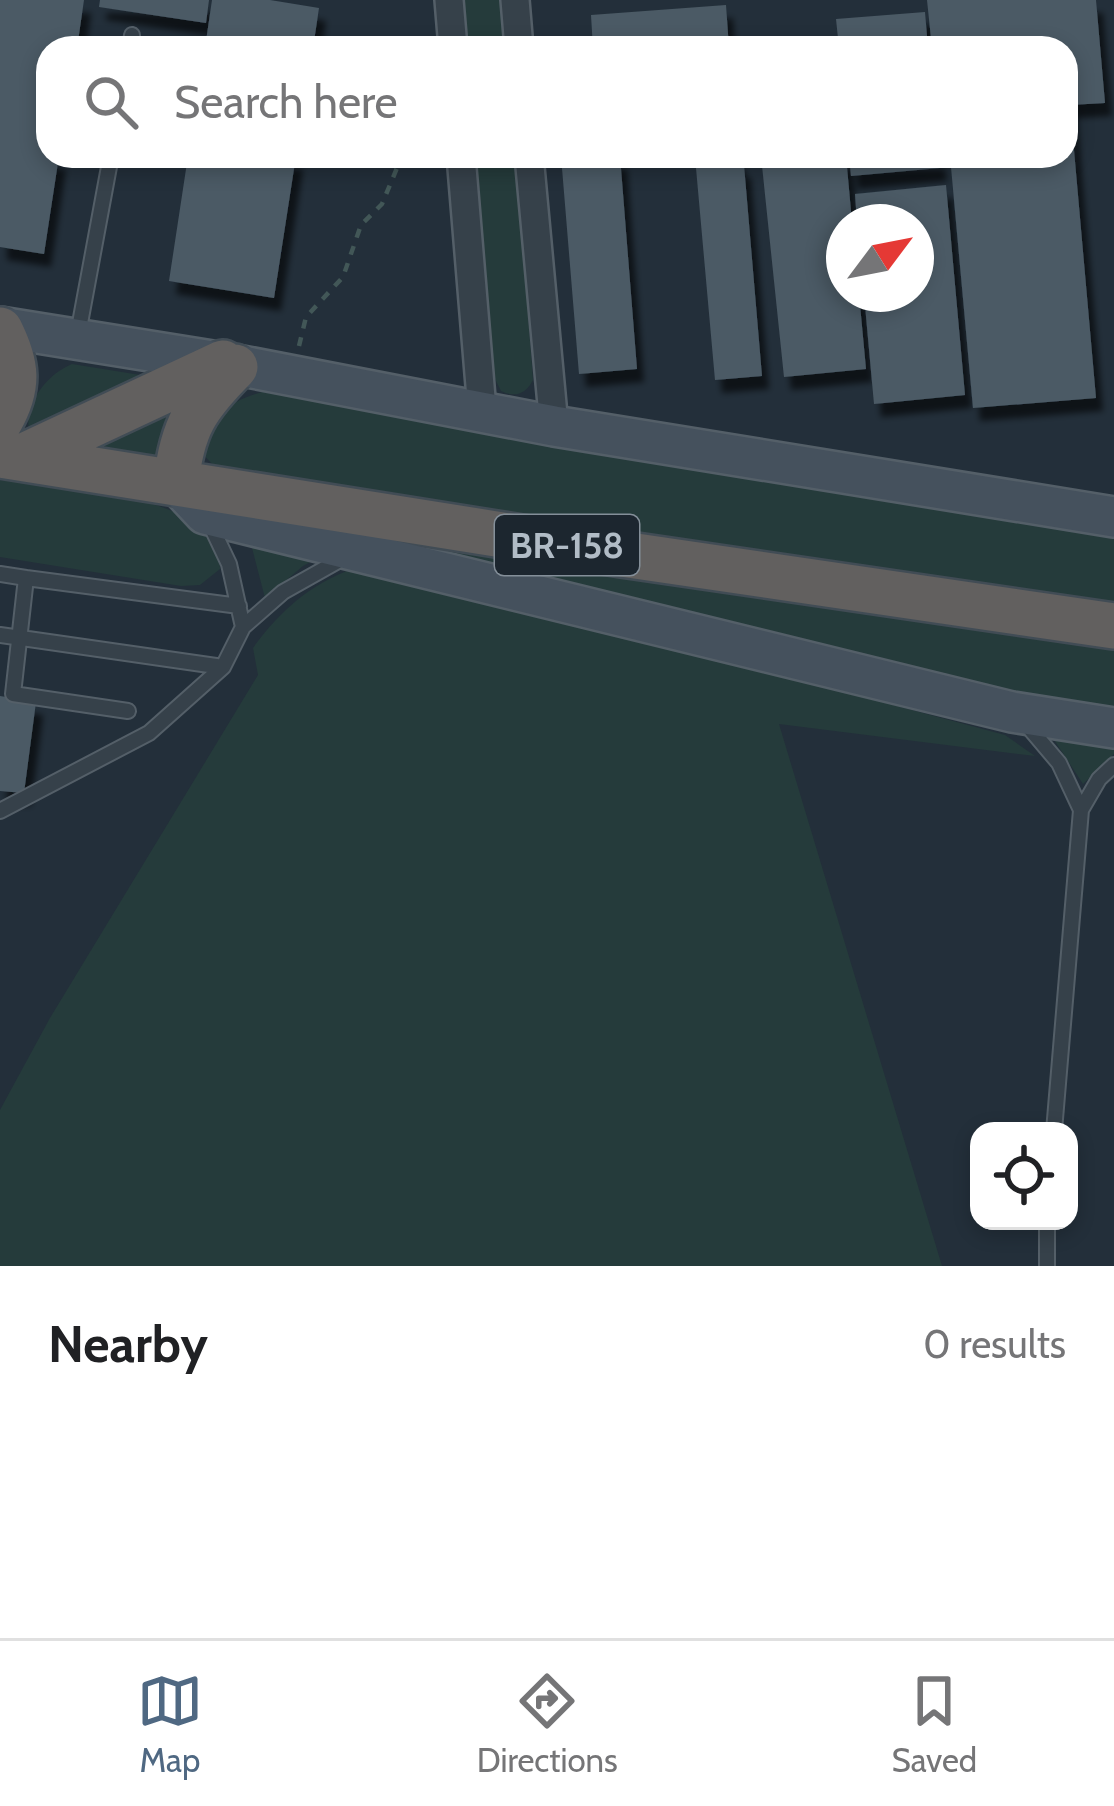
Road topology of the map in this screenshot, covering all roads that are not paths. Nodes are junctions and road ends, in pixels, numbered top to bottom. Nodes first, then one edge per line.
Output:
1 (449, 0) edge
2 (515, 0) edge
3 (451, 36) edge
4 (518, 36) edge
5 (109, 168) edge
6 (462, 168) edge
7 (530, 168) edge
8 (0, 328) edge
9 (77, 339) junction
10 (230, 364) junction
11 (482, 410) junction
12 (554, 426) junction
13 (7, 445) edge
14 (190, 498) junction
15 (1114, 518) edge
16 (356, 551) junction
17 (0, 574) edge
18 (26, 578) junction
19 (239, 606) junction
20 (1114, 626) edge
21 (243, 627) junction
22 (0, 635) edge
23 (19, 637) junction
24 (223, 667) junction
25 (128, 711) dead end
26 (1012, 712) junction
27 (1114, 728) edge
28 (1114, 765) edge
29 (1081, 810) junction
30 (0, 812) edge
31 (1055, 1122) edge
32 (1046, 1230) edge
33 (1047, 1266) edge

1 - 3 street
2 - 4 street
5 - 9 lane
6 - 11 street
7 - 12 street
8 - 9 main road
8 - 13 highway
9 - 10 main road
10 - 11 main road
10 - 13 highway
10 - 14 highway
11 - 12 main road
12 - 15 main road
13 - 14 highway, BR-158
14 - 16 main road
14 - 19 lane
14 - 20 highway, BR-158
16 - 21 lane
16 - 26 main road
17 - 18 lane
18 - 19 lane
18 - 23 lane
19 - 21 lane
21 - 24 lane
22 - 23 lane
23 - 24 lane
23 - 25 lane
24 - 30 lane
26 - 27 main road
26 - 29 lane
28 - 29 lane
29 - 31 lane
32 - 33 lane

